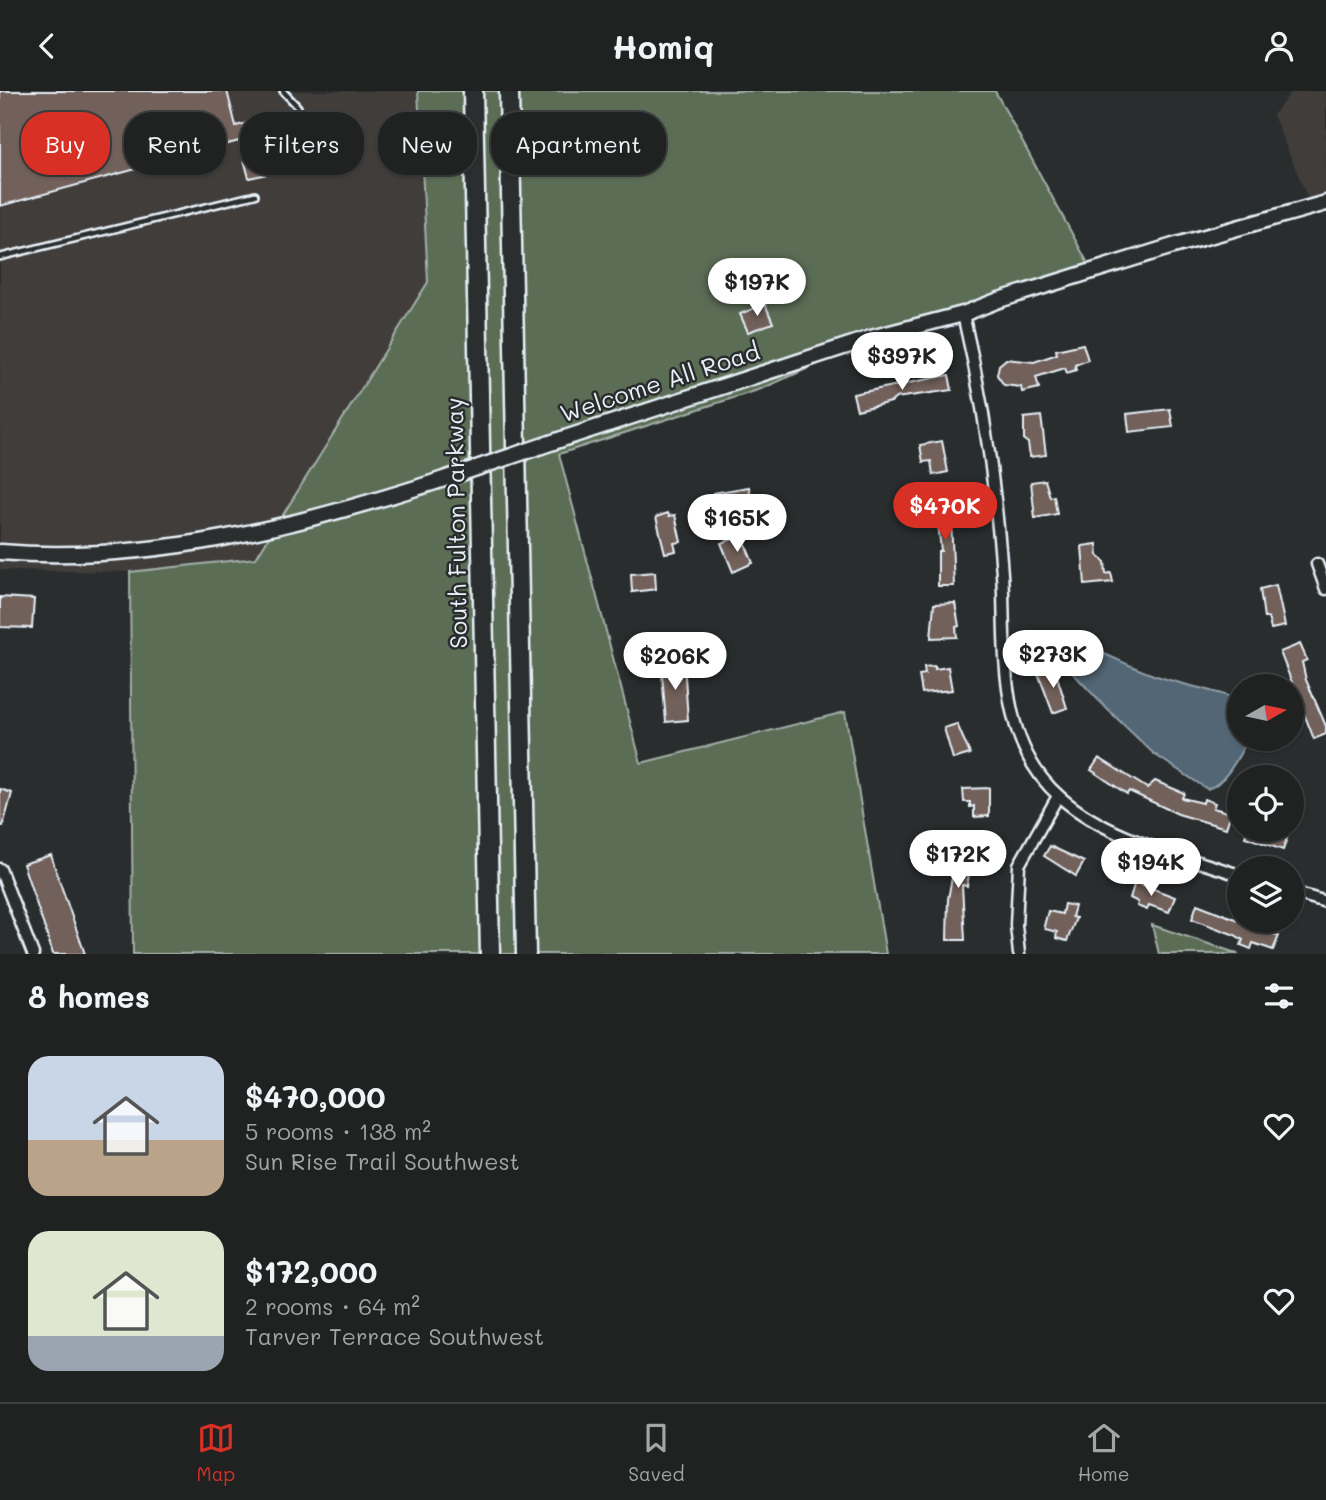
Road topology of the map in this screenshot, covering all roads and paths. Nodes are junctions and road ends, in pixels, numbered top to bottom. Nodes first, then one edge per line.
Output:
1 (283, 91) edge
2 (473, 91) edge
3 (509, 91) edge
4 (298, 107) dead end
5 (255, 195) dead end
6 (1326, 203) edge
7 (0, 257) edge
8 (963, 314) junction
9 (0, 552) edge
10 (1317, 564) dead end
11 (1326, 589) edge
12 (1058, 796) junction
13 (0, 869) edge
14 (1227, 871) edge
15 (1304, 896) edge
16 (1326, 902) edge
17 (33, 954) edge
18 (490, 954) edge
19 (526, 954) edge
20 (1019, 954) edge

1 - 4 lane
2 - 18 highway, South Fulton Parkway
3 - 19 highway
5 - 7 lane
6 - 8 street, Welcome All Road
8 - 9 street, Welcome All Road, bridge
8 - 12 street
10 - 11 street
12 - 14 street
12 - 20 street
13 - 17 street
15 - 16 street

